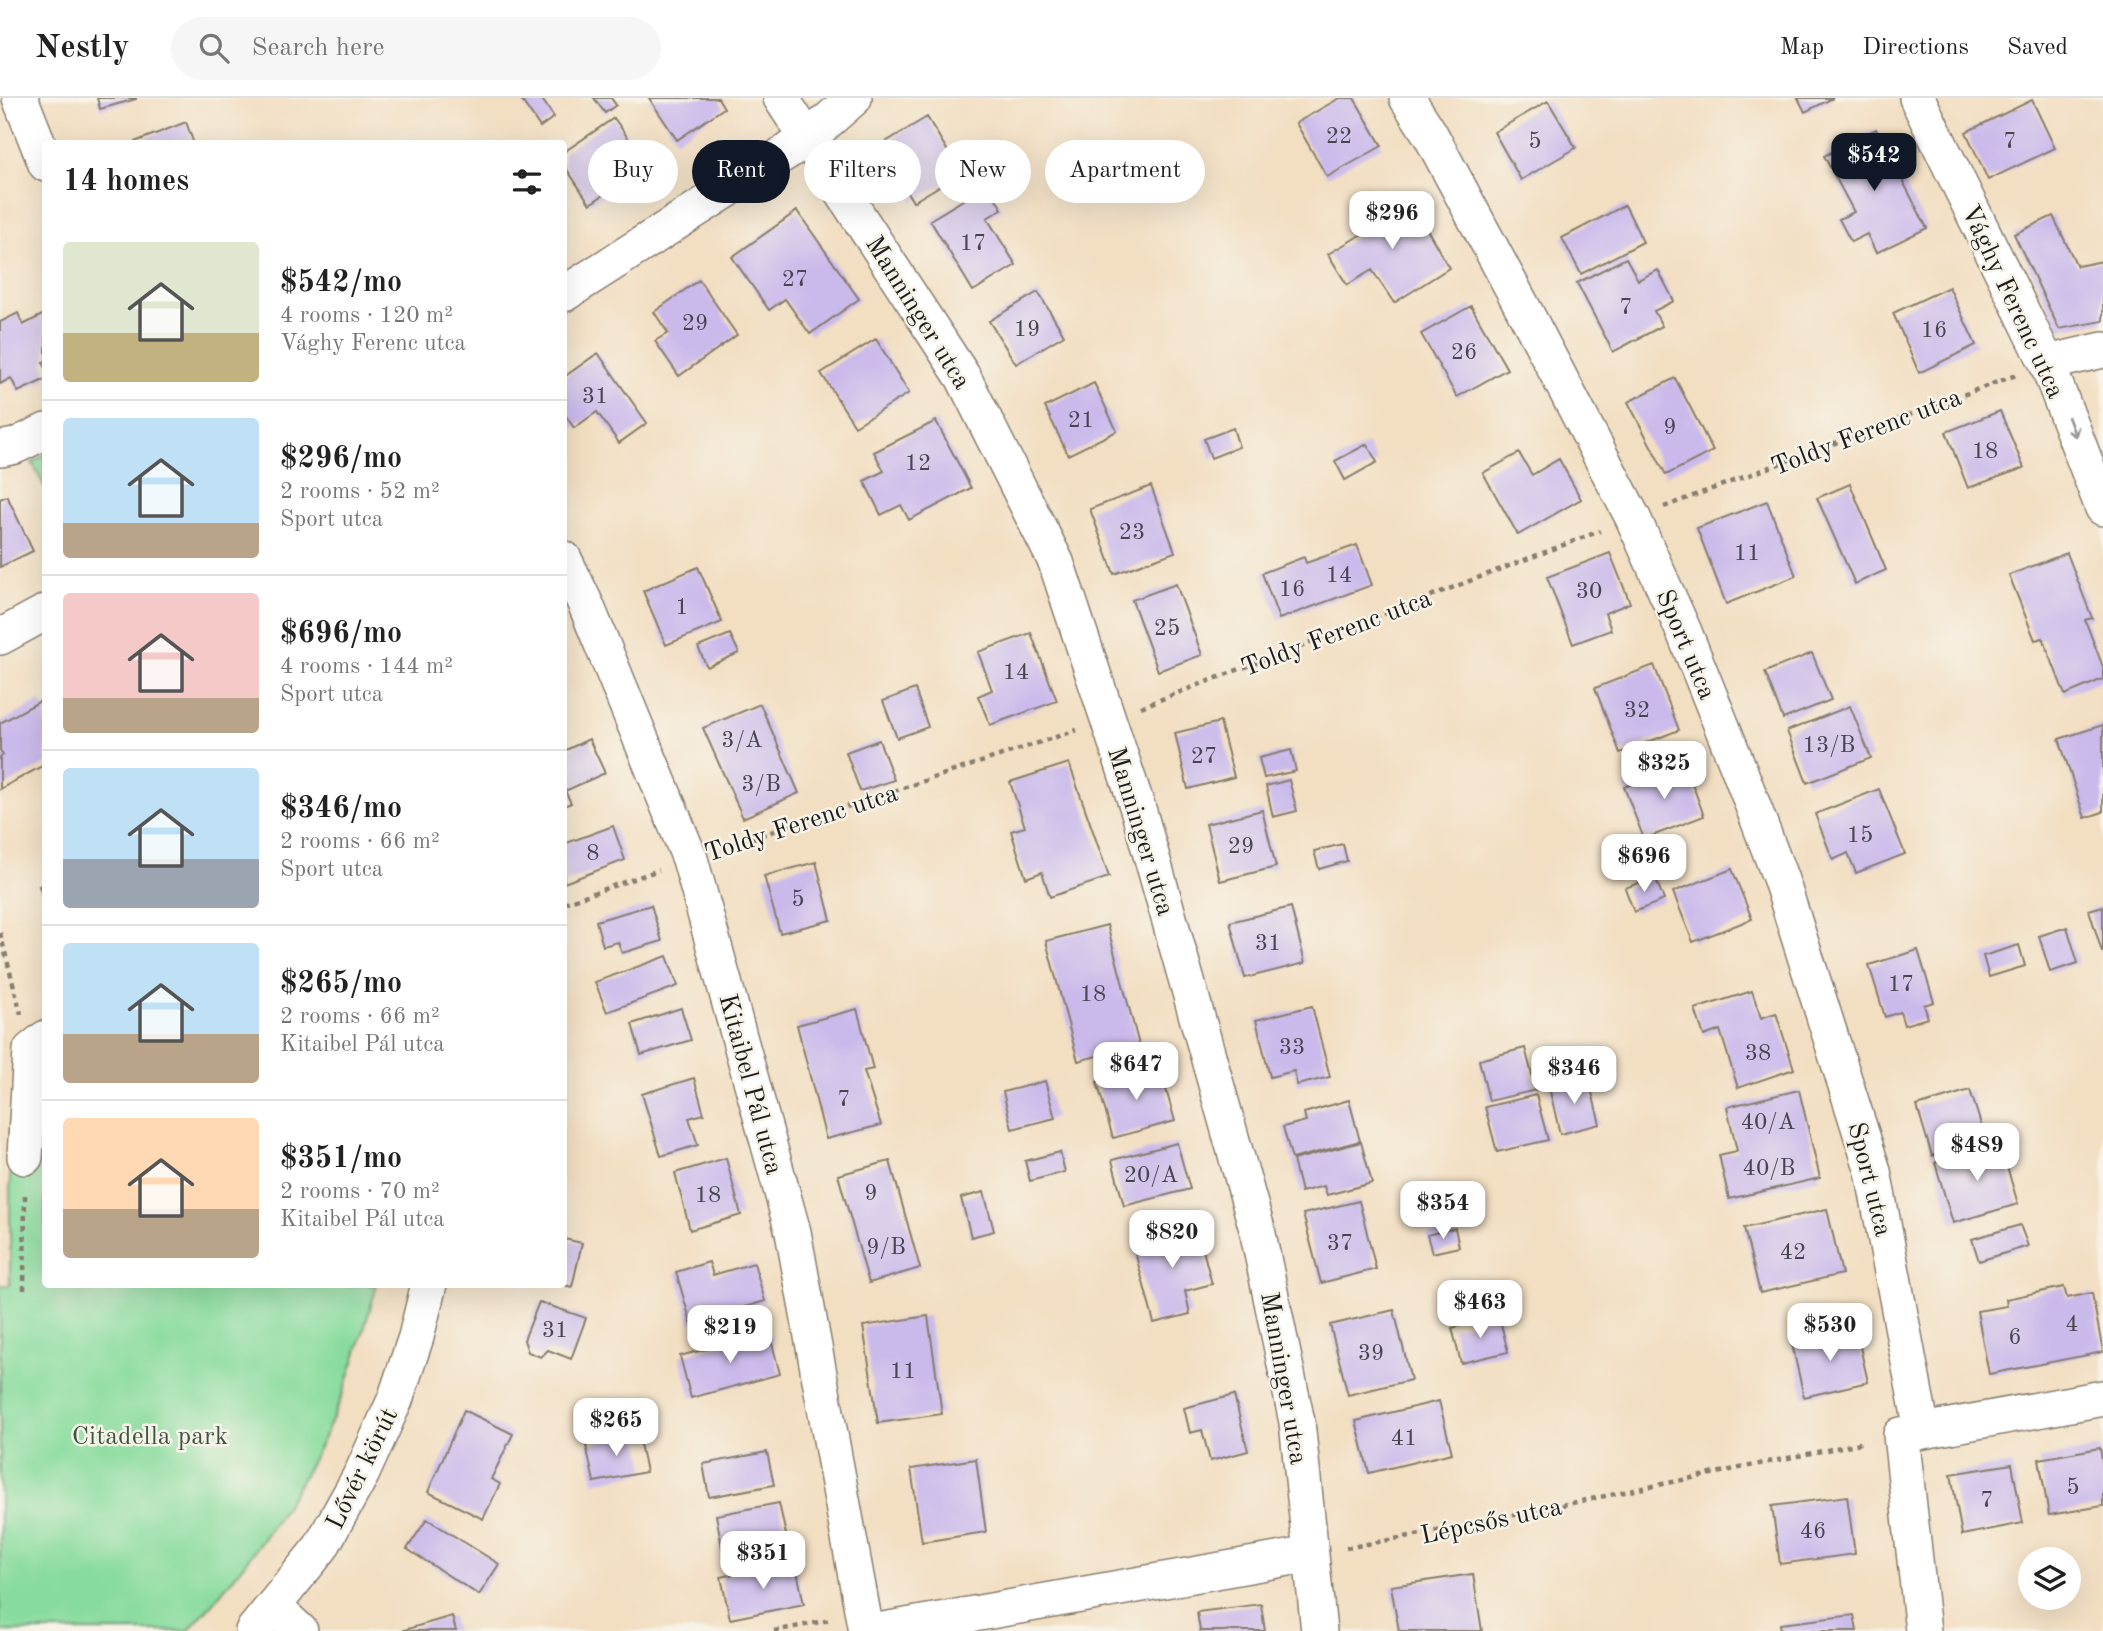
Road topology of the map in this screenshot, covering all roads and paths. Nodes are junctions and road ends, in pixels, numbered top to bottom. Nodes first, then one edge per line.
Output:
1 (20, 98) edge
2 (781, 98) edge
3 (854, 98) edge
4 (1407, 98) edge
5 (1917, 98) edge
6 (807, 139) junction
7 (42, 154) edge
8 (567, 292) edge
9 (2103, 350) edge
10 (2047, 363) junction
11 (42, 433) edge
12 (0, 449) edge
13 (2103, 508) edge
14 (1633, 518) junction
15 (567, 565) edge
16 (42, 614) edge
17 (0, 638) edge
18 (1108, 719) junction
19 (690, 859) junction
20 (567, 902) edge
21 (0, 933) edge
22 (38, 1044) edge
23 (25, 1157) joint
24 (428, 1288) edge
25 (24, 1290) dead end
26 (2103, 1398) edge
27 (1912, 1433) junction
28 (1311, 1554) junction
29 (263, 1619) edge
30 (853, 1627) edge
31 (300, 1631) edge
32 (774, 1631) edge
33 (878, 1631) edge
34 (1319, 1631) edge
35 (1923, 1631) edge

1 - 7 street
2 - 6 street, Manninger utca
3 - 6 street
4 - 14 street, Sport utca
5 - 10 street, Vághy Ferenc utca
6 - 8 street
6 - 18 street, Manninger utca
9 - 10 street
10 -> 13 street, Vághy Ferenc utca
10 - 14 path, Toldy Ferenc utca
11 - 12 street
14 - 18 path, Toldy Ferenc utca
14 - 27 street, Sport utca
15 - 19 street, Kitaibel Pál utca
16 - 17 street
18 - 19 path, Toldy Ferenc utca
18 - 28 street, Manninger utca
19 - 20 path, Toldy Ferenc utca
19 - 30 street, Kitaibel Pál utca
21 - 22 path
22 - 23 street
23 - 25 path
24 - 29 street, Lővér körút
26 - 27 street
27 - 28 path, Lépcsős utca
27 - 35 street, Sport utca
28 - 33 street
28 - 34 street, Manninger utca
29 - 31 street
30 - 32 path

